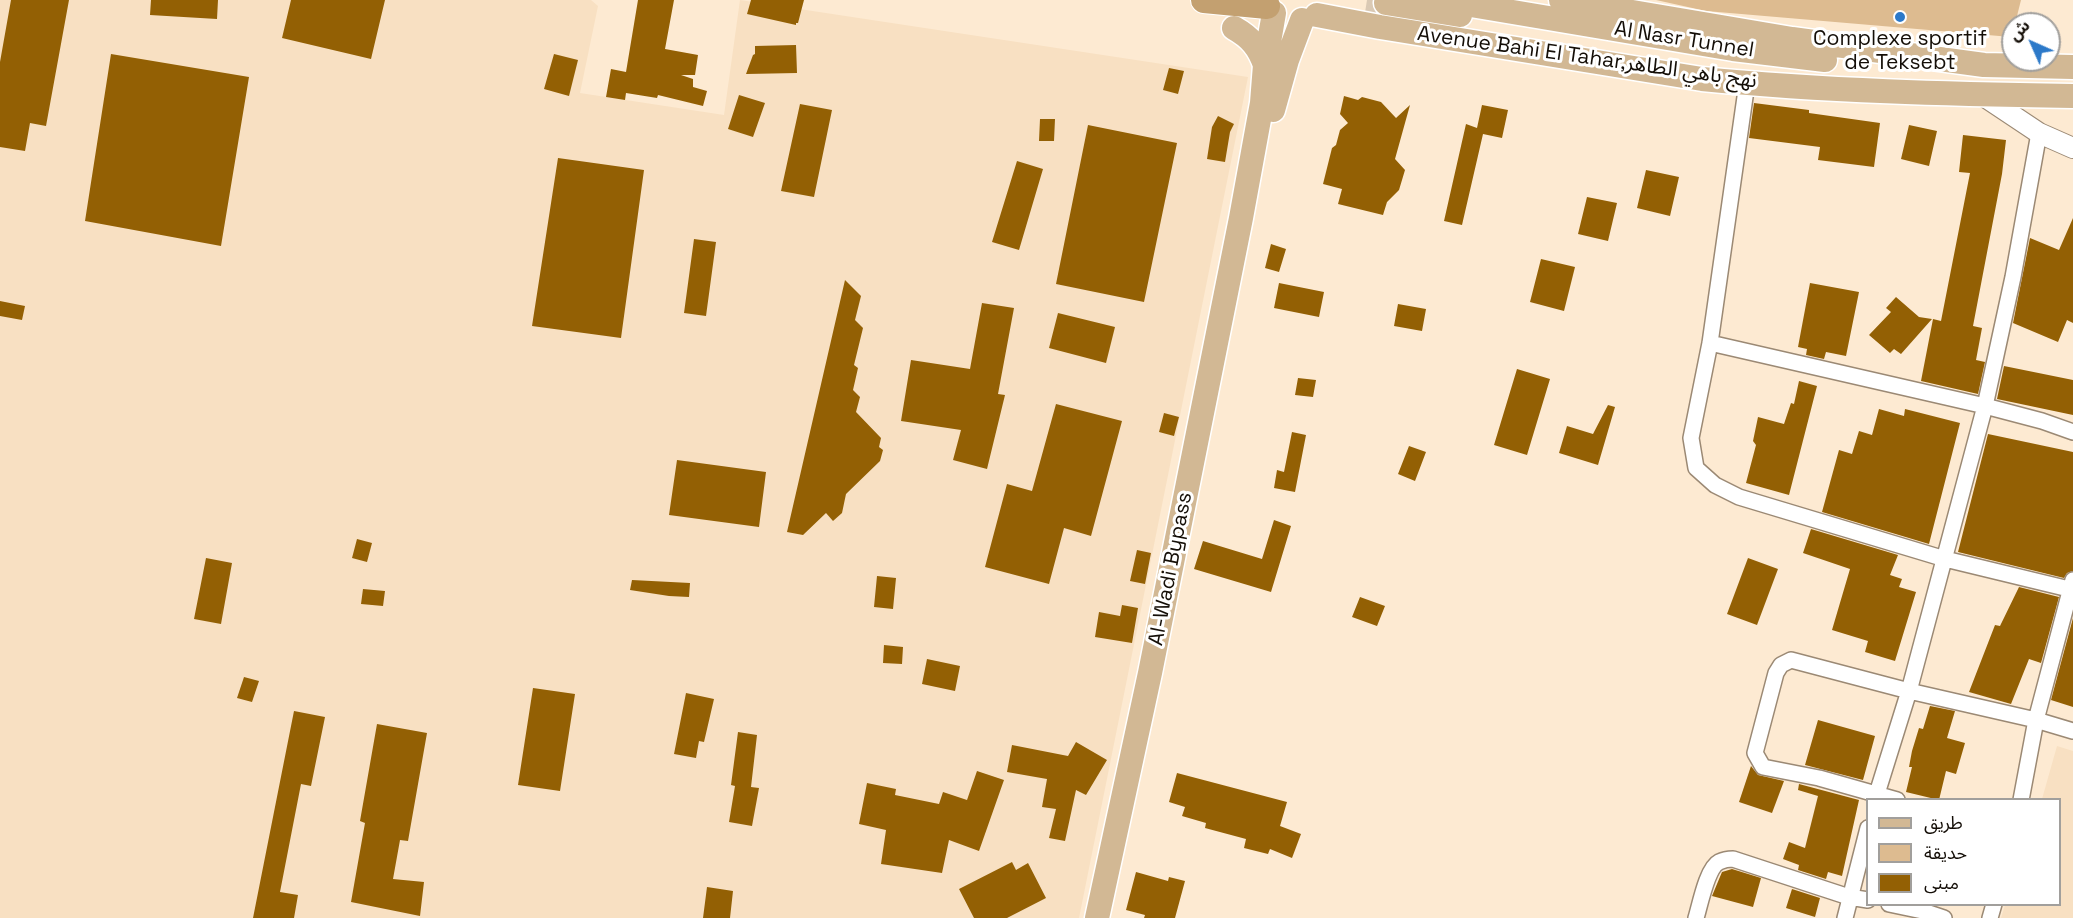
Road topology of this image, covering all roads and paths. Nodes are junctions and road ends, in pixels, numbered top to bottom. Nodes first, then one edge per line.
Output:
1 (1204, 0) edge
2 (1441, 0) edge
3 (1561, 0) edge
4 (1386, 3) dead end
5 (1268, 6) edge
6 (1316, 12) edge
7 (1234, 28) dead end
8 (1928, 57) junction
9 (1265, 65) junction
10 (2073, 67) edge
11 (1747, 83) junction
12 (1840, 88) junction
13 (1982, 95) junction
14 (2073, 96) edge
15 (2039, 133) junction
16 (2073, 148) edge
17 (1241, 218) junction
18 (1710, 343) junction
19 (1985, 406) junction
20 (2073, 432) edge
21 (1945, 559) junction
22 (2072, 587) edge
23 (1909, 691) junction
24 (2036, 720) junction
25 (2073, 731) edge
26 (1876, 796) edge
27 (2021, 798) edge
28 (1866, 836) edge
29 (1850, 897) junction
30 (1866, 900) edge
31 (1899, 906) edge
32 (1097, 918) edge
33 (1696, 918) edge
34 (1845, 918) edge
35 (1944, 918) edge

1 - 5 highway
2 - 8 main road, Al Nasr Tunnel
3 - 8 main road
4 - 12 main road, Al Nasr Tunnel
5 - 6 main road, Avenue Bahi El Tahar,نهج باهي الطاهر
5 - 9 main road, Al-Wadi Bypass
6 - 11 main road, Avenue Bahi El Tahar,نهج باهي الطاهر
6 - 17 main road, Al-Wadi Bypass
7 - 9 main road
8 - 10 main road
9 - 17 main road, Al-Wadi Bypass
11 - 12 main road, Avenue Bahi El Tahar,نهج باهي الطاهر
11 - 18 street
12 - 13 main road, Avenue Bahi El Tahar,نهج باهي الطاهر
13 - 14 main road, Avenue Bahi El Tahar,نهج باهي الطاهر
13 - 15 street
15 - 16 street
15 - 19 street
17 - 32 main road, Al-Wadi Bypass
18 - 19 street
18 - 21 street
19 - 20 street
19 - 21 street
21 - 22 street
21 - 23 street
22 - 24 street
23 - 24 street
23 - 26 street
23 - 26 street
24 - 25 street
24 - 27 street
28 - 29 street
29 - 30 street
29 - 33 street
29 - 34 street
31 - 35 street

